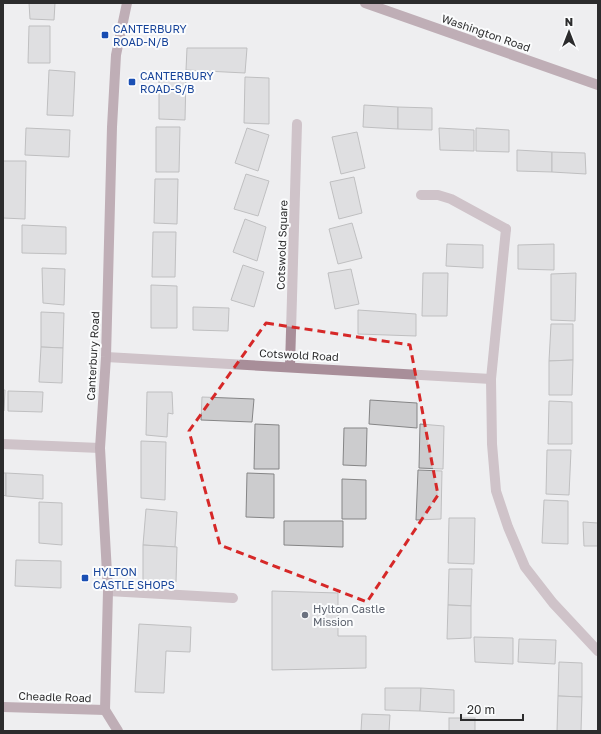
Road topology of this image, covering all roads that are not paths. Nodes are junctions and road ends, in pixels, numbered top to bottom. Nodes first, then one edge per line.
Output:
1 (127, 3) edge
2 (365, 3) edge
3 (598, 85) edge
4 (297, 124) dead end
5 (420, 195) dead end
6 (106, 357) junction
7 (290, 366) junction
8 (491, 379) junction
9 (3, 444) edge
10 (100, 448) junction
11 (108, 591) junction
12 (232, 598) dead end
13 (598, 651) edge
14 (3, 707) edge
15 (105, 710) junction
16 (118, 731) edge

1 - 6 street, Canterbury Road
2 - 3 street, Washington Road
4 - 7 street, Cotswold Square
5 - 8 street
6 - 7 street, Cotswold Road
6 - 10 street, Canterbury Road
7 - 8 street, Cotswold Road
8 - 13 street
9 - 10 street
10 - 11 street, Canterbury Road
11 - 12 street
11 - 15 street, Canterbury Road
14 - 15 street, Cheadle Road
15 - 16 street

